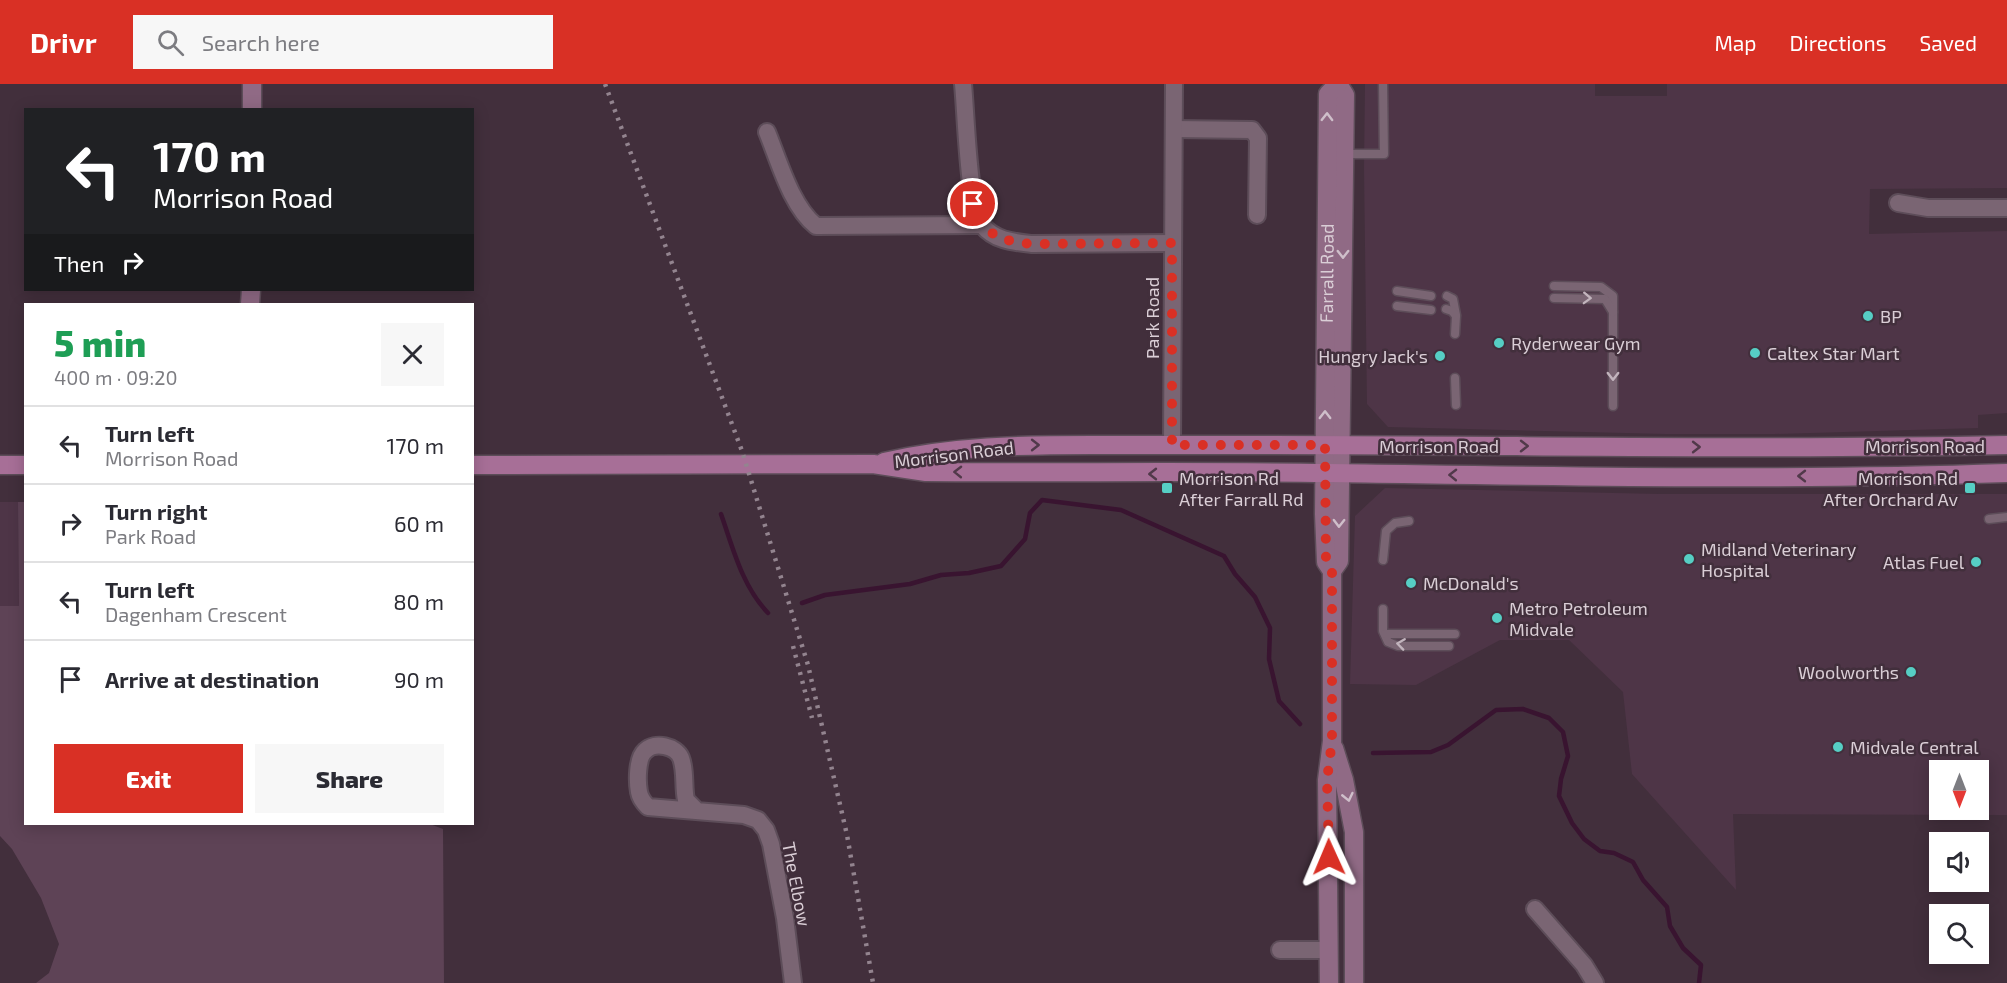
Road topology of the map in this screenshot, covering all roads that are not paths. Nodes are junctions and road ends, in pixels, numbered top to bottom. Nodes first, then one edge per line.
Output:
1 (252, 84) edge
2 (963, 84) edge
3 (1174, 84) edge
4 (1338, 84) edge
5 (1383, 84) edge
6 (252, 108) edge
7 (1173, 129) junction
8 (767, 132) dead end
9 (1336, 154) junction
10 (1898, 203) dead end
11 (2007, 208) edge
12 (1257, 215) dead end
13 (982, 225) junction
14 (1172, 243) junction
15 (1554, 286) dead end
16 (1397, 291) dead end
17 (1431, 296) dead end
18 (1447, 296) dead end
19 (1554, 298) dead end
20 (1397, 306) dead end
21 (1446, 309) dead end
22 (1431, 310) dead end
23 (1613, 312) junction
24 (1456, 316) junction
25 (1455, 334) dead end
26 (1455, 378) dead end
27 (1456, 405) dead end
28 (1613, 406) dead end
29 (1172, 445) junction
30 (1333, 445) junction
31 (2007, 445) edge
32 (873, 464) junction
33 (0, 465) edge
34 (24, 465) edge
35 (474, 465) edge
36 (1332, 473) junction
37 (2007, 473) edge
38 (2007, 517) edge
39 (1989, 519) dead end
40 (1409, 521) dead end
41 (1383, 560) dead end
42 (1383, 609) dead end
43 (1384, 634) junction
44 (1455, 634) dead end
45 (1449, 645) dead end
46 (1332, 741) junction
47 (697, 811) junction
48 (1354, 832) junction
49 (1329, 836) junction
50 (1536, 909) dead end
51 (1329, 920) junction
52 (1355, 920) junction
53 (1280, 950) dead end
54 (1329, 950) junction
55 (793, 983) edge
56 (1329, 983) edge
57 (1354, 983) edge
58 (1595, 983) edge

1 - 6 main road
2 - 13 street
3 - 7 street, Park Road
4 - 9 main road, Farrall Road
5 - 9 lane
7 - 12 street
7 - 14 street, Park Road
8 - 13 street
9 - 30 main road, Farrall Road
10 - 11 street
13 - 14 street
14 - 29 street, Park Road
15 - 23 lane
16 - 17 lane
18 - 24 lane
19 -> 23 lane
20 - 22 lane
21 - 24 lane
23 -> 28 lane
24 - 25 lane
26 - 27 lane
29 - 30 main road, Morrison Road
32 -> 29 main road, Morrison Road
30 -> 31 main road, Morrison Road
30 - 36 main road, Farrall Road
32 - 35 main road, Morrison Road
36 -> 32 main road, Morrison Road
33 - 34 main road
37 -> 36 main road, Morrison Road
36 - 46 main road, Farrall Road
38 - 39 lane
40 - 41 lane
42 - 43 lane
43 - 44 lane
45 -> 43 lane
46 -> 48 main road, Farrall Road
46 - 49 main road, Farrall Road
47 - 47 street, The Elbow
47 - 55 street, The Elbow
48 - 49 main road
48 - 52 main road, Farrall Road
49 - 51 main road, Farrall Road
50 - 58 street
51 - 52 main road
51 - 54 main road, Farrall Road
52 - 57 main road, Farrall Road
53 - 54 street
54 - 56 main road, Farrall Road

